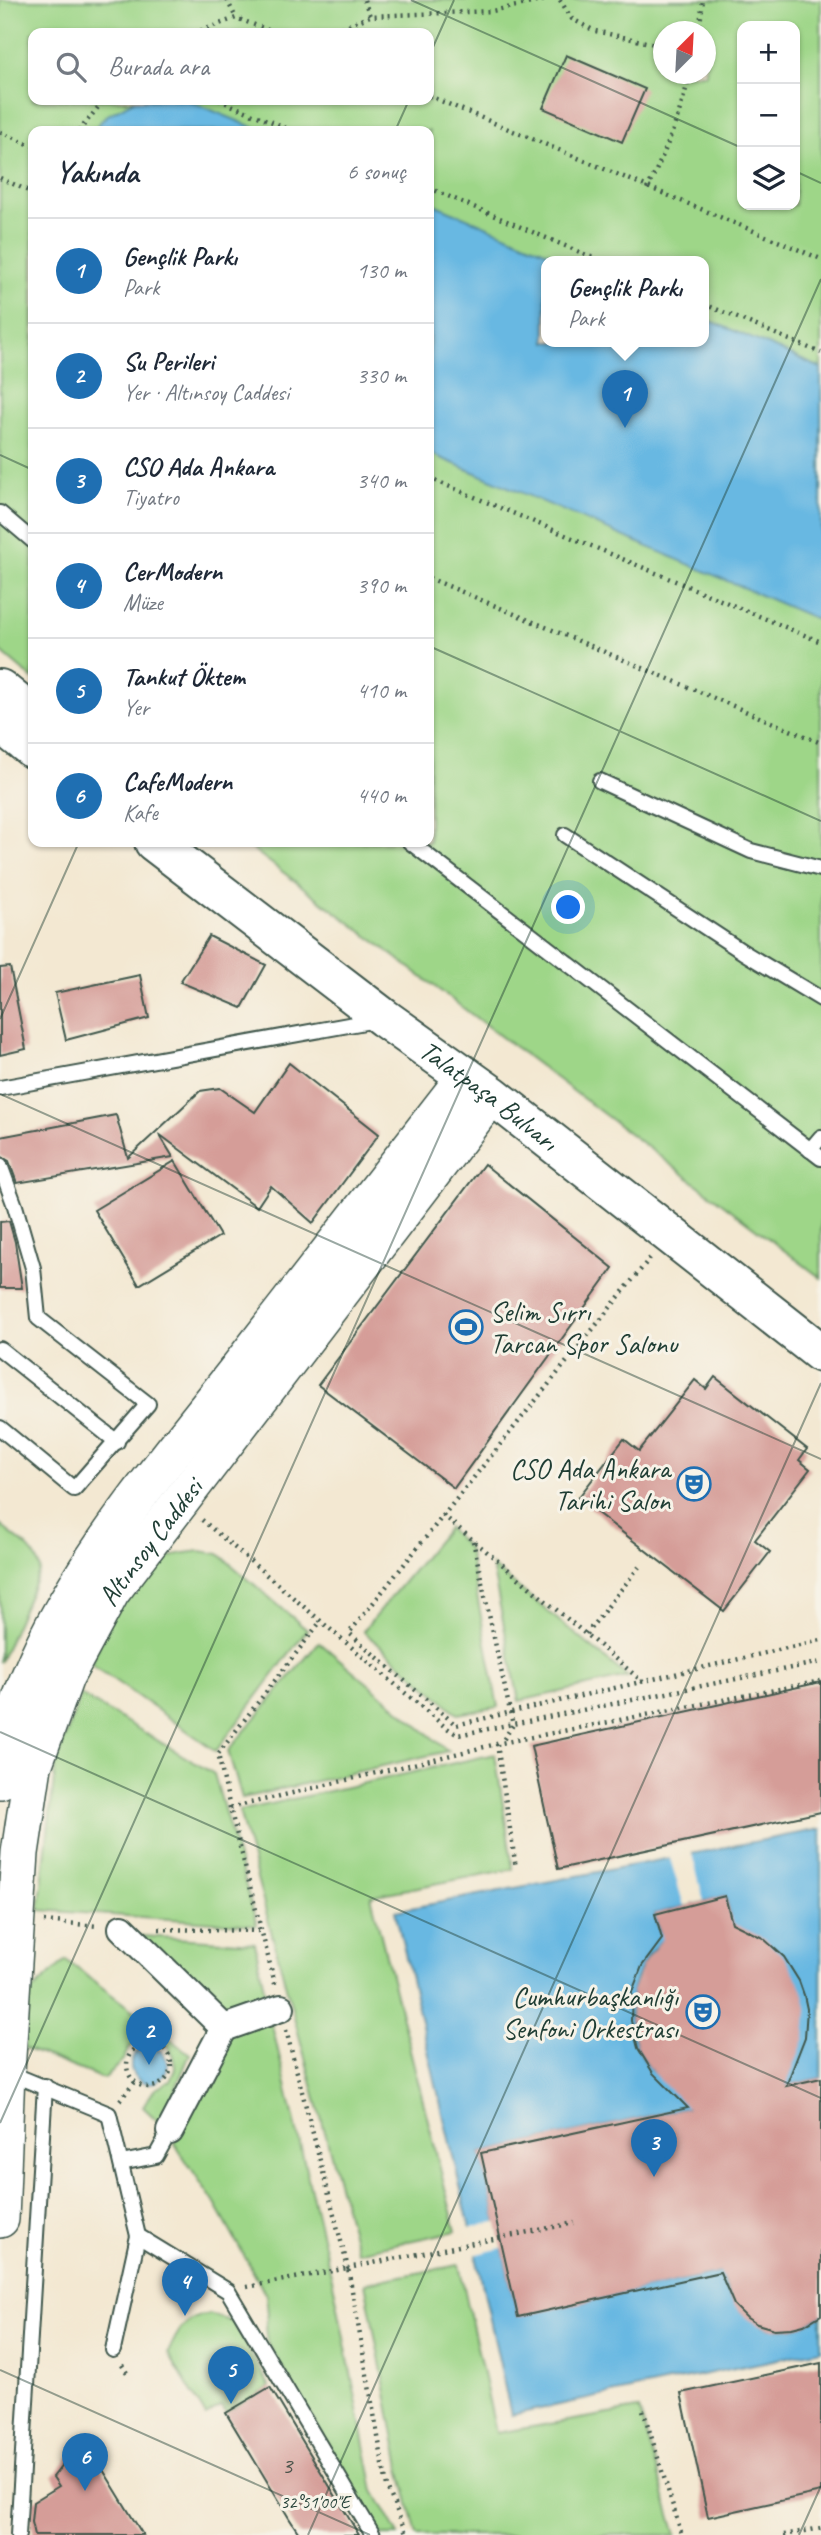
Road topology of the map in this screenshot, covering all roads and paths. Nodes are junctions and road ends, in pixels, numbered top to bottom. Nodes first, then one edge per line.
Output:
1 (226, 0) edge
2 (364, 0) edge
3 (546, 0) edge
4 (560, 0) edge
5 (704, 0) edge
6 (370, 16) junction
7 (236, 18) junction
8 (701, 21) edge
9 (208, 28) edge
10 (263, 28) edge
11 (341, 28) edge
12 (653, 44) edge
13 (687, 84) edge
14 (434, 98) edge
15 (100, 105) edge
16 (231, 105) edge
17 (83, 126) edge
18 (282, 126) edge
19 (0, 132) edge
20 (28, 144) edge
21 (0, 178) edge
22 (647, 189) junction
23 (434, 190) edge
24 (28, 191) edge
25 (589, 256) edge
26 (821, 259) edge
27 (709, 306) edge
28 (821, 353) edge
29 (434, 480) edge
30 (0, 513) edge
31 (28, 537) edge
32 (434, 580) edge
33 (821, 642) edge
34 (0, 689) edge
35 (28, 712) edge
36 (0, 723) edge
37 (821, 743) edge
38 (28, 746) edge
39 (600, 781) dead end
40 (565, 835) dead end
41 (161, 847) edge
42 (204, 847) edge
43 (417, 847) edge
44 (821, 869) edge
45 (821, 999) edge
46 (384, 1018) junction
47 (479, 1086) junction
48 (0, 1088) edge
49 (821, 1137) edge
50 (816, 1154) edge
51 (0, 1165) edge
52 (650, 1257) dead end
53 (821, 1321) edge
54 (0, 1349) edge
55 (821, 1353) edge
56 (0, 1428) edge
57 (117, 1442) junction
58 (180, 1501) junction
59 (443, 1515) junction
60 (473, 1540) junction
61 (639, 1567) dead end
62 (321, 1621) junction
63 (586, 1634) junction
64 (821, 1640) edge
65 (821, 1662) edge
66 (821, 1681) edge
67 (643, 1682) junction
68 (510, 1712) junction
69 (513, 1725) junction
70 (499, 1743) junction
71 (0, 1780) edge
72 (230, 1808) junction
73 (516, 1868) dead end
74 (122, 1928) dead end
75 (281, 2008) junction
76 (224, 2028) junction
77 (132, 2050) joint
78 (3, 2071) edge
79 (45, 2086) junction
80 (170, 2131) joint
81 (121, 2164) junction
82 (0, 2219) edge
83 (574, 2223) dead end
84 (138, 2236) junction
85 (348, 2268) junction
86 (228, 2291) junction
87 (113, 2350) dead end
88 (643, 2410) dead end
89 (821, 2528) edge
90 (18, 2535) edge
91 (373, 2535) edge
92 (407, 2535) edge
93 (681, 2535) edge
94 (784, 2535) edge

1 - 7 path
2 - 6 path
3 - 6 path
4 - 12 path
5 - 8 path
6 - 11 path
7 - 9 path
7 - 10 path
13 - 22 path
14 - 22 path
15 - 17 path
16 - 18 path
19 - 20 path
21 - 24 path
22 - 26 path
23 - 25 path
27 - 28 path
29 - 33 path
30 - 31 lane
32 - 37 path
34 - 35 main road
36 - 38 main road
39 - 44 lane
40 - 45 lane
41 - 46 main road, Talatpaşa Bulvarı
42 - 53 main road, Talatpaşa Bulvarı
43 - 50 lane
46 - 47 main road, Talatpaşa Bulvarı
46 - 48 lane
47 - 55 main road, Talatpaşa Bulvarı
47 - 58 street, Altınsoy Caddesi
47 - 71 street, Altınsoy Caddesi
49 - 50 lane
51 - 57 lane
52 - 59 path
54 - 57 lane
56 - 57 lane
58 - 62 path
58 - 78 street, Altınsoy Caddesi
59 - 60 path
59 - 68 path
60 - 63 path
60 - 68 path
61 - 63 path
62 - 69 path
62 - 72 path
63 - 67 path
64 - 67 path
65 - 69 path
66 - 70 path
67 - 68 path
68 - 69 path
69 - 70 path
70 - 72 path
70 - 73 path
72 - 75 path
74 - 76 street
75 - 76 street
75 - 85 path
76 - 80 street
77 - 77 path
78 - 79 lane
78 - 82 street, Altınsoy Caddesi
79 - 81 lane
79 - 90 lane
80 - 81 lane
81 - 84 lane
83 - 85 path
84 - 86 lane
84 - 87 lane
85 - 86 path
85 - 92 path
86 - 91 lane
88 - 93 path
89 - 94 path

